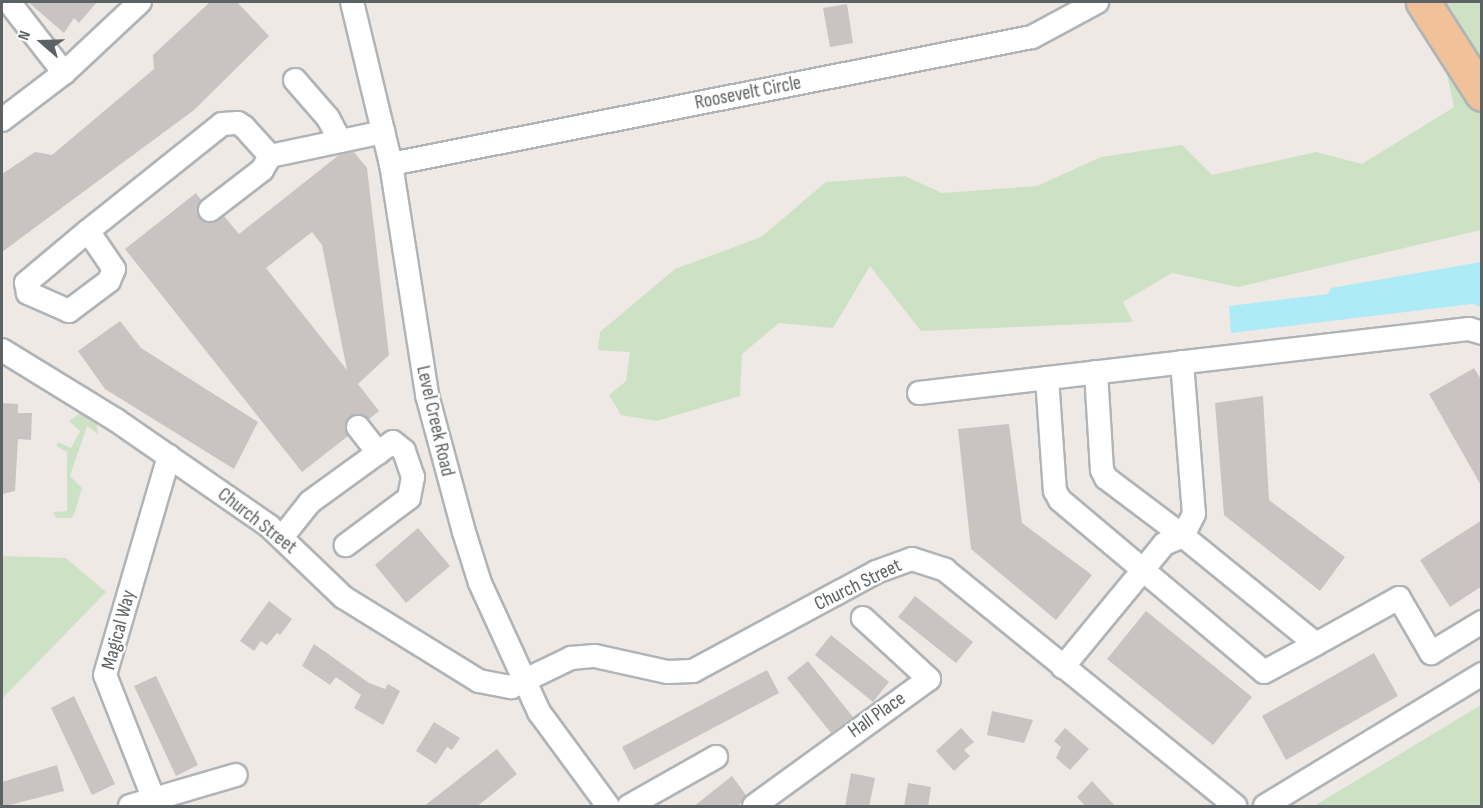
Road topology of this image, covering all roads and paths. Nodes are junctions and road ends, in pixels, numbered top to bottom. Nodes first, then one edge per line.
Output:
1 (9, 2) edge
2 (141, 2) edge
3 (352, 2) edge
4 (1097, 2) edge
5 (1423, 2) edge
6 (64, 73) junction
7 (295, 80) dead end
8 (1482, 94) edge
9 (2, 120) edge
10 (384, 132) junction
11 (340, 141) junction
12 (270, 156) junction
13 (391, 164) junction
14 (210, 210) dead end
15 (88, 231) dead end
16 (1482, 333) edge
17 (2, 350) edge
18 (1182, 362) junction
19 (1096, 372) junction
20 (1047, 378) junction
21 (919, 393) dead end
22 (358, 427) dead end
23 (378, 453) junction
24 (169, 456) junction
25 (283, 536) junction
26 (1183, 536) junction
27 (346, 545) dead end
28 (1143, 570) junction
29 (863, 618) dead end
30 (1482, 622) edge
31 (1316, 644) junction
32 (1063, 667) junction
33 (1482, 674) edge
34 (518, 684) junction
35 (716, 757) dead end
36 (236, 775) dead end
37 (154, 800) junction
38 (130, 807) edge
39 (608, 807) edge
40 (629, 807) edge
41 (754, 807) edge
42 (1235, 807) edge
43 (1265, 807) edge

1 - 6 street
2 - 6 street
3 - 10 street, Level Creek Road
4 - 13 street, Roosevelt Circle
5 - 8 highway
6 - 9 street
7 - 11 street
10 - 11 street
10 - 13 street, Level Creek Road
11 - 12 street
12 - 14 street
12 - 15 street
13 - 34 street, Level Creek Road
16 - 18 street
17 - 24 street, Church Street
18 - 19 street
18 - 26 street
19 - 20 street
19 - 26 street
20 - 21 street
20 - 28 street
22 - 23 street
23 - 25 street
23 - 27 street
24 - 25 street, Church Street
24 - 37 street, Magical Way
25 - 34 street, Church Street
26 - 28 street
26 - 31 street
28 - 31 street
28 - 32 street
29 - 41 street, Hall Place
30 - 31 street
32 - 34 street, Church Street
32 - 42 street, Church Street
33 - 43 street
34 - 39 street, Level Creek Road
35 - 40 street
36 - 37 street
37 - 38 street

